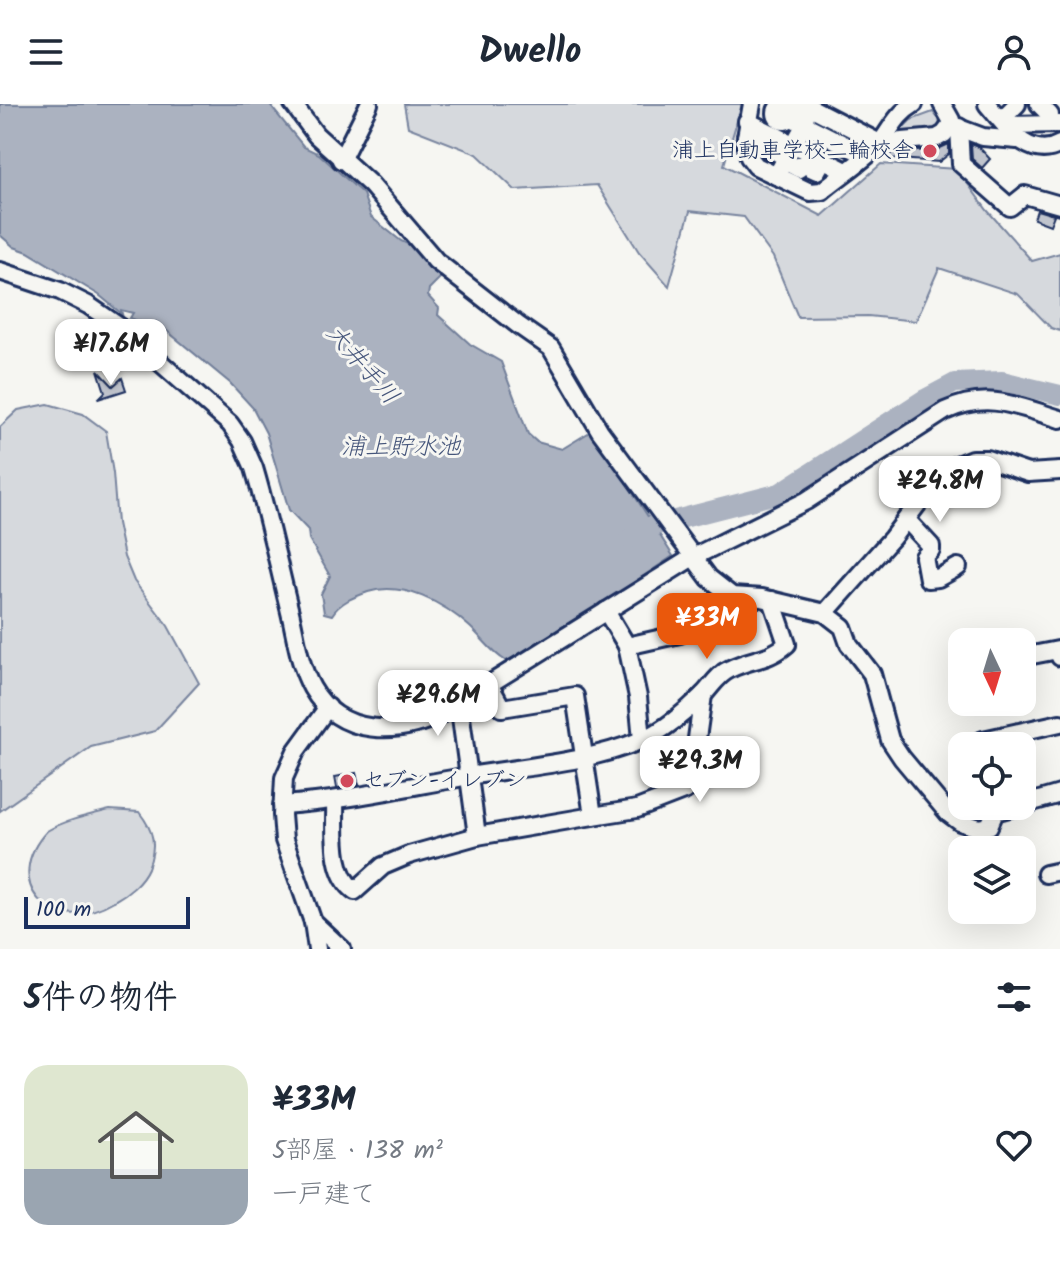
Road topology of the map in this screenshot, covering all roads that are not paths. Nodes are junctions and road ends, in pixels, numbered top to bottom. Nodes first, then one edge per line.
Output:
1 (293, 104) edge
2 (369, 104) edge
3 (914, 104) edge
4 (942, 104) edge
5 (987, 104) edge
6 (1017, 104) edge
7 (806, 105) edge
8 (1045, 113) edge
9 (770, 120) edge
10 (1003, 123) junction
11 (955, 126) junction
12 (1017, 140) junction
13 (880, 143) junction
14 (1060, 144) edge
15 (858, 152) junction
16 (341, 160) junction
17 (829, 160) junction
18 (789, 168) junction
19 (846, 171) junction
20 (1060, 205) edge
21 (0, 271) edge
22 (1060, 419) edge
23 (1060, 471) edge
24 (906, 519) junction
25 (693, 557) junction
26 (958, 567) dead end
27 (732, 596) junction
28 (772, 600) junction
29 (606, 611) junction
30 (825, 613) junction
31 (627, 646) junction
32 (1036, 654) edge
33 (1060, 657) edge
34 (489, 684) junction
35 (703, 695) junction
36 (459, 703) junction
37 (328, 707) junction
38 (1060, 723) edge
39 (1019, 732) edge
40 (642, 740) junction
41 (586, 759) junction
42 (470, 776) junction
43 (1060, 794) edge
44 (1036, 800) edge
45 (335, 801) junction
46 (282, 805) junction
47 (948, 813) edge
48 (593, 816) junction
49 (957, 820) edge
50 (991, 820) edge
51 (477, 836) junction
52 (313, 922) junction
53 (317, 949) edge
54 (342, 949) edge

1 - 16 street
2 - 16 street
3 - 13 street
4 - 11 street
5 - 10 street
6 - 10 street
7 - 9 street
7 - 13 street
8 - 10 street
9 - 15 street
9 - 17 street
9 - 18 street
9 - 18 street
9 - 18 street
10 - 12 street
11 - 12 street
11 - 13 street
11 - 20 street
12 - 14 street
13 - 15 street
15 - 17 street
15 - 19 street
16 - 25 street
17 - 18 street
17 - 18 street
17 - 19 street
18 - 19 street
21 - 37 street
22 - 25 street
23 - 24 street
24 - 26 street
24 - 30 street
25 - 27 street
25 - 29 street
27 - 28 street
27 - 31 street
28 - 30 street
28 - 35 street
29 - 31 street
29 - 34 street
30 - 47 street
31 - 40 street
32 - 33 street
34 - 36 street
34 - 41 street
35 - 40 street
35 - 48 street
36 - 37 street
36 - 42 street
37 - 46 street
38 - 39 street
40 - 41 street
41 - 42 street
41 - 48 street
42 - 45 street
42 - 51 street
43 - 44 street
45 - 46 street
45 - 51 street
46 - 52 street
48 - 51 street
49 - 50 street
52 - 53 street
52 - 54 street

